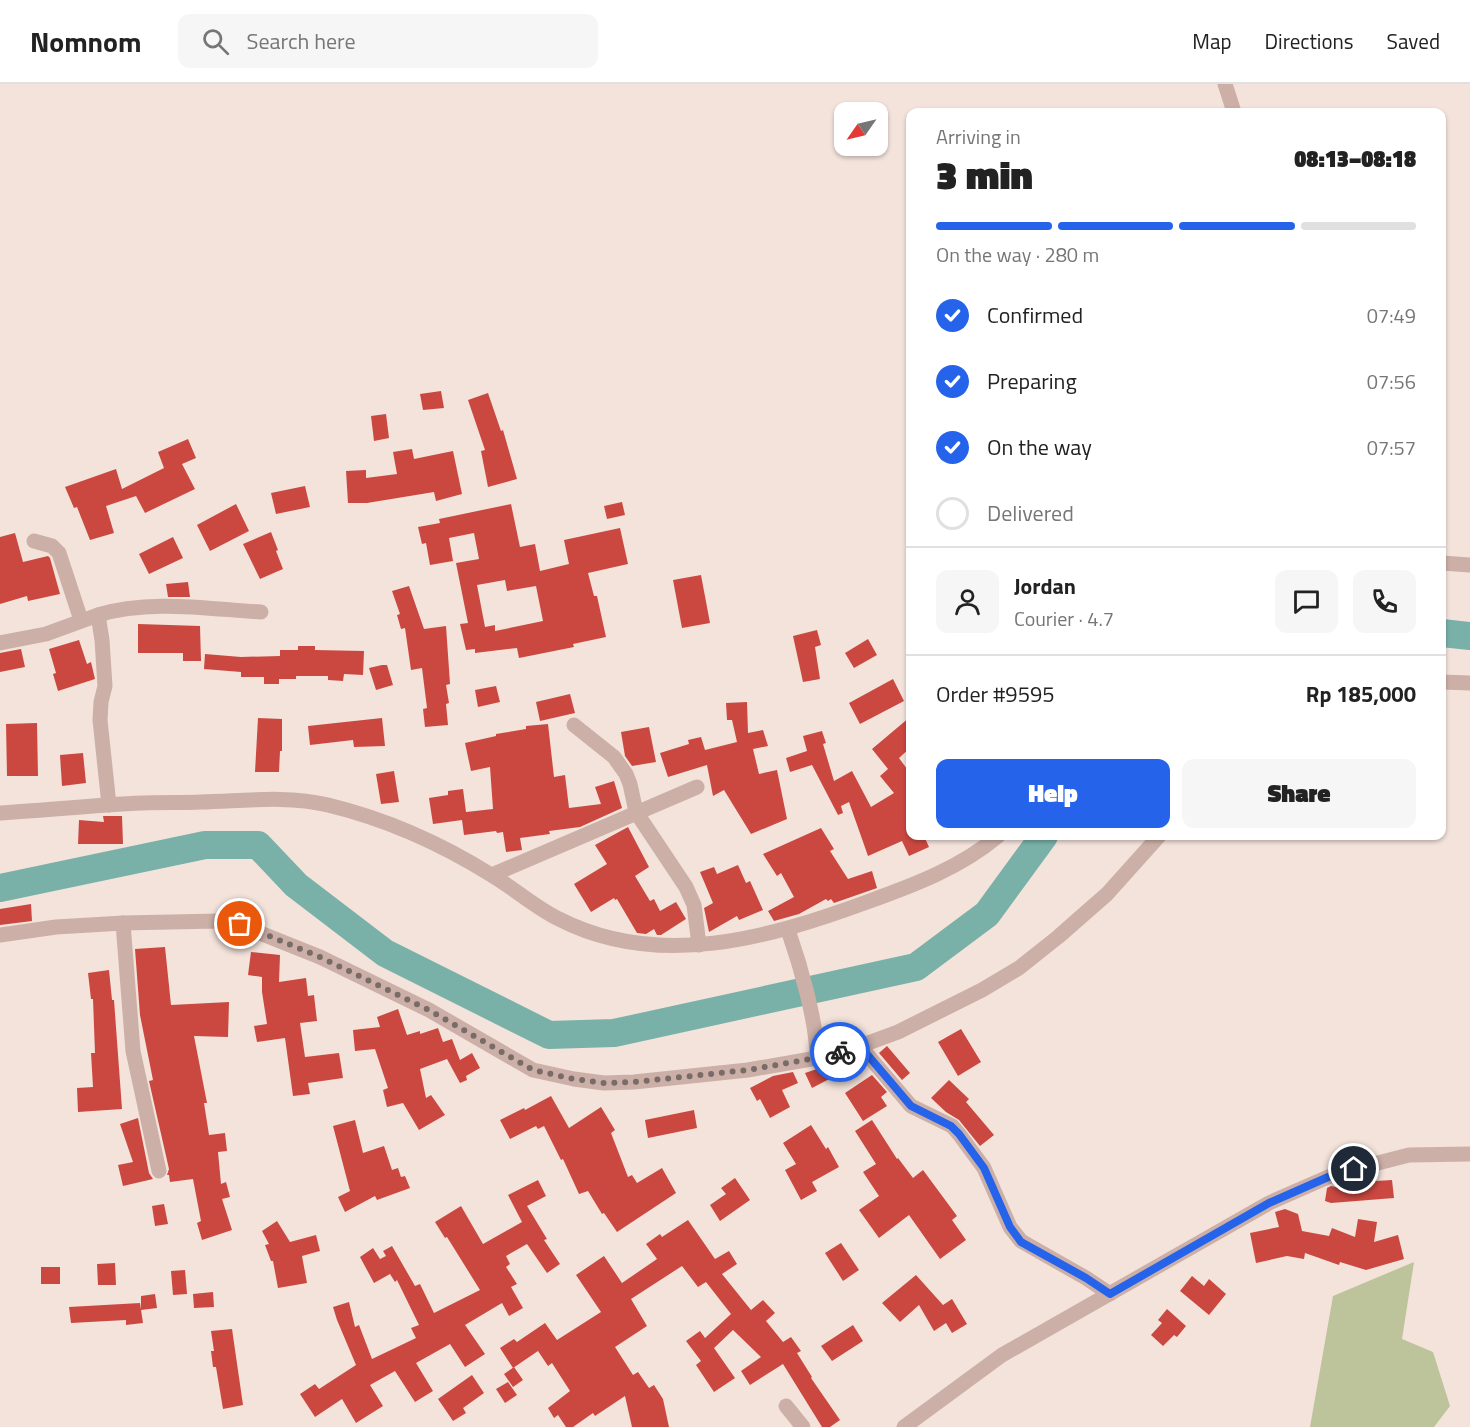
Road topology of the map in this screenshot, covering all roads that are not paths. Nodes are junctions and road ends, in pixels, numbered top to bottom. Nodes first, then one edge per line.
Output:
1 (1225, 84) edge
2 (1233, 108) edge
3 (34, 541) dead end
4 (1446, 563) edge
5 (1470, 565) edge
6 (261, 612) dead end
7 (98, 615) junction
8 (81, 620) junction
9 (0, 643) edge
10 (1446, 682) edge
11 (1470, 683) edge
12 (574, 725) dead end
13 (697, 787) dead end
14 (109, 805) junction
15 (636, 812) junction
16 (0, 813) edge
17 (993, 840) edge
18 (1155, 840) edge
19 (492, 875) junction
20 (123, 923) junction
21 (788, 930) junction
22 (0, 935) edge
23 (699, 945) junction
24 (860, 1046) junction
25 (817, 1050) junction
26 (1470, 1154) edge
27 (159, 1171) dead end
28 (1105, 1290) junction
29 (786, 1406) dead end
30 (803, 1427) edge
31 (904, 1427) edge

1 - 2 street
3 - 8 street
4 - 5 street
6 - 7 street
7 - 8 street
7 - 14 street
8 - 9 street
10 - 11 street
12 - 15 street
13 - 15 street
14 - 16 street
14 - 19 street
15 - 19 street
15 - 23 street
17 - 21 street
18 - 24 street
19 - 23 street
20 - 22 street
20 - 25 street
20 - 27 street
21 - 23 street
21 - 25 street
24 - 25 street
24 - 28 street
26 - 28 street
28 - 31 street
29 - 30 street

